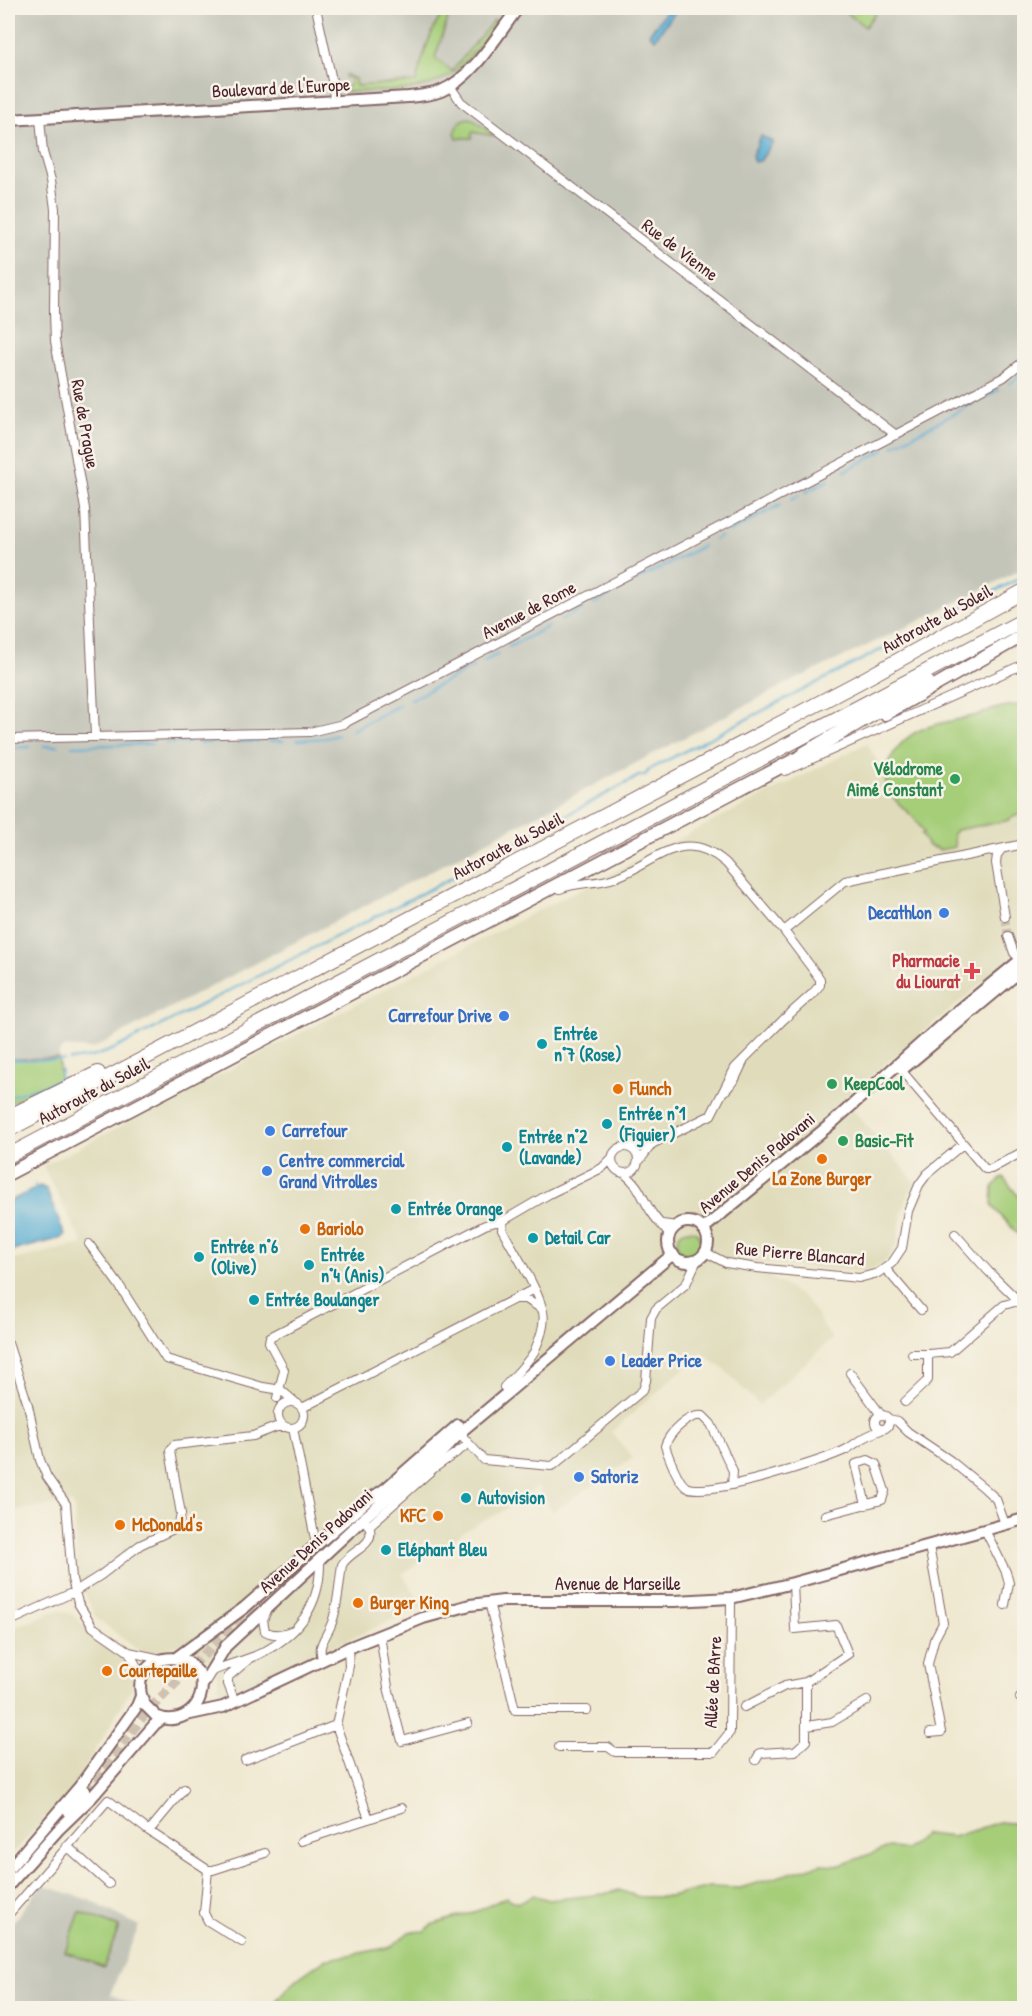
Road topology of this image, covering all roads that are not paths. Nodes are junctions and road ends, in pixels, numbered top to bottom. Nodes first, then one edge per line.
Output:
1 (316, 8) edge
2 (519, 8) edge
3 (450, 86) junction
4 (334, 101) junction
5 (40, 118) junction
6 (8, 120) edge
7 (1024, 361) edge
8 (896, 435) junction
9 (1024, 591) edge
10 (1024, 620) edge
11 (1024, 625) edge
12 (1024, 635) edge
13 (1024, 664) edge
14 (95, 736) junction
15 (8, 739) edge
16 (804, 754) junction
17 (714, 802) junction
18 (1024, 844) edge
19 (1001, 850) junction
20 (1005, 917) tunnel mouth
21 (784, 931) junction
22 (463, 934) junction
23 (1009, 938) tunnel mouth
24 (1023, 962) edge
25 (228, 1014) junction
26 (901, 1070) junction
27 (67, 1088) junction
28 (8, 1107) edge
29 (8, 1118) edge
30 (832, 1123) junction
31 (8, 1130) edge
32 (652, 1144) junction
33 (963, 1144) junction
34 (621, 1147) junction
35 (1024, 1152) edge
36 (8, 1156) edge
37 (612, 1158) junction
38 (639, 1163) junction
39 (602, 1168) junction
40 (616, 1169) junction
41 (8, 1174) edge
42 (625, 1174) junction
43 (636, 1183) junction
44 (506, 1219) junction
45 (663, 1224) junction
46 (677, 1226) junction
47 (703, 1229) junction
48 (955, 1234) dead end
49 (670, 1236) junction
50 (89, 1244) dead end
51 (673, 1254) junction
52 (696, 1258) junction
53 (885, 1268) junction
54 (534, 1289) junction
55 (515, 1299) junction
56 (1022, 1301) edge
57 (921, 1310) dead end
58 (543, 1311) junction
59 (8, 1343) edge
60 (912, 1354) dead end
61 (927, 1354) junction
62 (850, 1373) dead end
63 (504, 1387) joint
64 (278, 1394) junction
65 (905, 1402) dead end
66 (299, 1406) junction
67 (278, 1412) junction
68 (885, 1423) junction
69 (289, 1428) junction
70 (266, 1430) junction
71 (463, 1430) junction
72 (863, 1438) junction
73 (463, 1448) junction
74 (439, 1449) junction
75 (473, 1449) junction
76 (848, 1449) junction
77 (856, 1464) junction
78 (732, 1485) junction
79 (385, 1490) junction
80 (866, 1504) junction
81 (825, 1515) dead end
82 (1024, 1519) edge
83 (364, 1523) junction
84 (1005, 1524) junction
85 (985, 1530) junction
86 (315, 1539) dead end
87 (929, 1546) junction
88 (320, 1564) dead end
89 (793, 1583) junction
90 (74, 1592) junction
91 (731, 1598) junction
92 (489, 1602) junction
93 (271, 1604) junction
94 (1005, 1605) dead end
95 (8, 1622) edge
96 (292, 1631) junction
97 (380, 1635) junction
98 (348, 1648) junction
99 (129, 1652) junction
100 (254, 1656) junction
101 (161, 1659) junction
102 (181, 1660) junction
103 (323, 1660) junction
104 (203, 1681) junction
105 (141, 1682) junction
106 (806, 1683) junction
107 (142, 1700) junction
108 (235, 1701) junction
109 (867, 1701) dead end
110 (223, 1707) junction
111 (744, 1707) dead end
112 (587, 1710) dead end
113 (186, 1715) junction
114 (159, 1717) junction
115 (468, 1723) dead end
116 (336, 1725) junction
117 (807, 1726) junction
118 (930, 1733) dead end
119 (559, 1747) dead end
120 (245, 1760) dead end
121 (756, 1760) dead end
122 (184, 1789) dead end
123 (402, 1808) dead end
124 (369, 1819) junction
125 (149, 1832) junction
126 (301, 1841) dead end
127 (67, 1846) junction
128 (265, 1853) dead end
129 (15, 1867) edge
130 (208, 1870) junction
131 (110, 1884) dead end
132 (8, 1886) edge
133 (8, 1914) edge
134 (242, 1942) dead end

1 - 4 street
2 - 3 main road, Boulevard de l'Europe
3 - 4 main road, Boulevard de l'Europe
3 - 8 street, Rue de Vienne
4 - 5 main road, Boulevard de l'Europe
5 - 6 main road, Boulevard de l'Europe
5 - 14 street, Rue de Prague
7 - 8 street, Avenue de Rome
8 - 14 street, Avenue de Rome
9 - 25 highway, Autoroute du Soleil
10 - 36 highway, Autoroute du Soleil
11 - 16 highway
12 - 16 main road
13 - 17 street
14 - 15 street, Avenue de Rome
16 - 17 main road
17 - 22 main road
18 - 19 street
19 - 20 street
19 - 21 street
21 - 22 street
21 - 32 street
22 - 41 main road
23 - 24 street
24 - 26 main road, Avenue Denis Padovani
24 - 30 main road, Avenue Denis Padovani
25 - 27 highway
25 - 31 highway, Autoroute du Soleil
26 - 30 main road, Avenue Denis Padovani
26 - 33 street
27 - 28 highway
27 - 29 highway
30 - 47 main road, Avenue Denis Padovani
32 - 34 street
32 - 38 street
33 - 35 street
33 - 53 street, Rue Pierre Blancard
34 - 37 street
34 - 38 street
37 - 39 street
37 - 40 street
38 - 42 street
38 - 43 street
39 - 40 street
39 - 44 street
40 - 42 street
42 - 43 street
43 - 45 street
44 - 54 street
44 - 64 street
45 - 46 street
45 - 49 street
46 - 47 main road, Avenue Denis Padovani
46 - 49 main road
47 - 52 main road, Avenue Denis Padovani
48 - 56 street
49 - 51 main road
50 - 64 street
51 - 52 main road
51 - 71 main road, Avenue Denis Padovani
52 - 53 street, Rue Pierre Blancard
52 - 75 street
53 - 57 street
54 - 55 street
54 - 58 street
55 - 58 street
55 - 66 street
56 - 61 street
58 - 63 street
59 - 90 street
60 - 61 street
61 - 65 street
62 - 68 street
63 - 74 main road, Avenue Denis Padovani
64 - 66 street
64 - 67 street
66 - 67 street
66 - 69 street
67 - 69 street
67 - 70 street
68 - 72 street
68 - 72 street
68 - 84 street
69 - 70 street
69 - 86 street
70 - 90 street
71 - 74 main road, Avenue Denis Padovani
71 - 75 street
72 - 76 street
73 - 74 street
73 - 75 street
73 - 83 street
74 - 79 main road, Avenue Denis Padovani
74 - 83 main road, Avenue Denis Padovani
76 - 77 street
76 - 78 street
77 - 80 street
77 - 80 street
78 - 78 street
79 - 83 main road
79 - 102 main road, Avenue Denis Padovani
80 - 81 street
82 - 84 main road, Avenue de Marseille
83 - 93 main road, Avenue Denis Padovani
83 - 103 street
84 - 85 main road, Avenue de Marseille
85 - 87 main road, Avenue de Marseille
85 - 94 street
87 - 89 main road, Avenue de Marseille
87 - 118 street
88 - 96 street
89 - 91 main road, Avenue de Marseille
89 - 106 street
90 - 95 street
90 - 99 street
91 - 92 main road, Avenue de Marseille
91 - 119 street, Allée de BArre
92 - 97 main road, Avenue de Marseille
92 - 112 street
93 - 96 street
93 - 104 main road, Avenue Denis Padovani
96 - 100 street
97 - 98 main road, Avenue de Marseille
97 - 115 street
98 - 103 main road, Avenue de Marseille
98 - 116 street
99 - 101 street
99 - 105 street
100 - 104 street
100 - 108 street
101 - 102 main road
101 - 105 main road
102 - 104 main road, bridge
103 - 108 main road, Avenue de Marseille
104 - 110 main road
104 - 113 main road
105 - 107 main road
106 - 111 street
106 - 117 street
107 - 114 main road, bridge
107 - 129 main road
108 - 110 main road, Avenue de Marseille
109 - 117 street
110 - 113 main road, Avenue de Marseille
113 - 114 main road
114 - 129 main road
116 - 120 street
116 - 124 street
117 - 121 street
122 - 125 street
123 - 124 street
124 - 126 street
125 - 127 street
125 - 130 street
127 - 131 street
127 - 133 street
128 - 130 street
129 - 129 main road
129 - 132 main road
130 - 134 street

